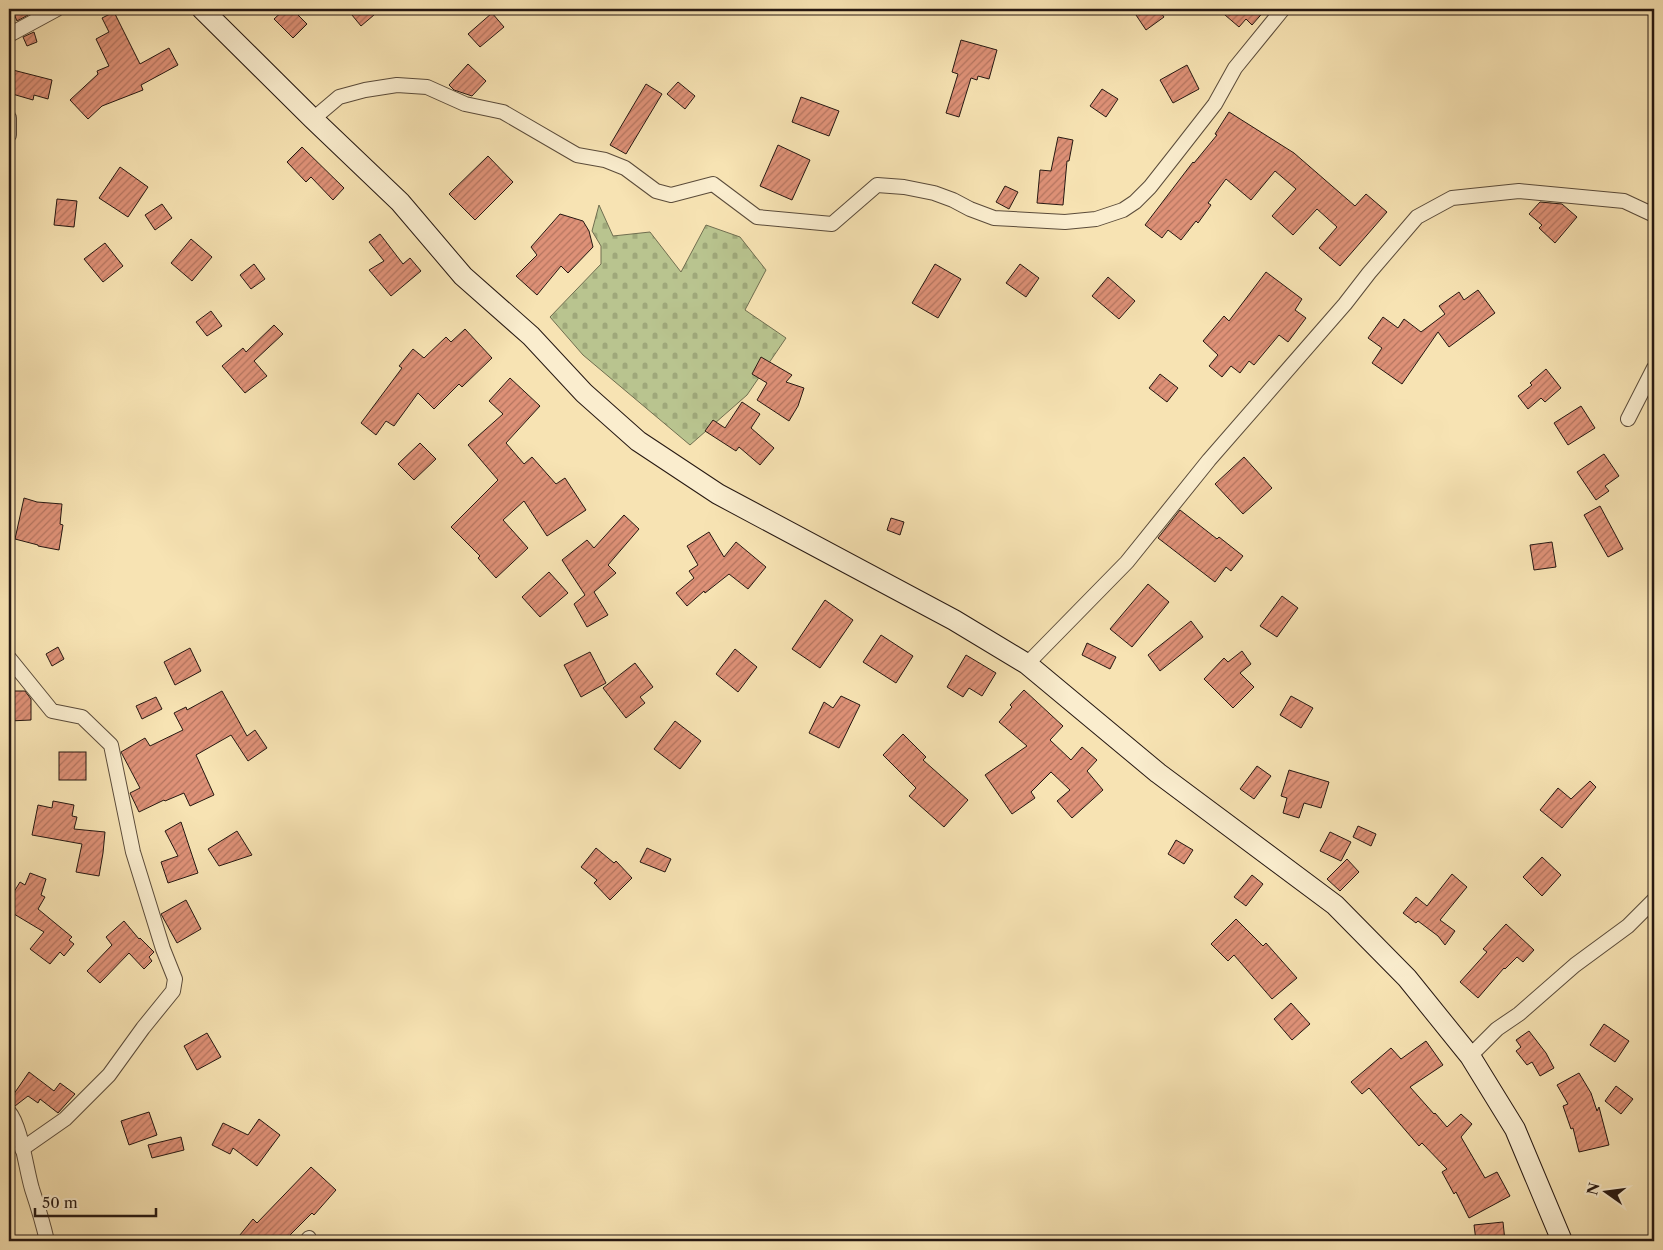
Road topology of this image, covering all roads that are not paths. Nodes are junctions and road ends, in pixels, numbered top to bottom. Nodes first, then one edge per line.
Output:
1 (57, 9) edge
2 (202, 9) edge
3 (1283, 9) edge
4 (9, 35) edge
5 (9, 118) edge
6 (313, 119) junction
7 (9, 135) edge
8 (1654, 215) edge
9 (1654, 368) edge
10 (1628, 419) dead end
11 (9, 658) edge
12 (1026, 664) junction
13 (1654, 900) edge
14 (1470, 1056) junction
15 (9, 1112) edge
16 (22, 1149) junction
17 (47, 1241) edge
18 (1562, 1241) edge

1 - 4 street
2 - 6 main road
3 - 6 street
5 - 7 street
6 - 12 main road
8 - 12 street
9 - 10 street
11 - 16 street
12 - 14 main road
13 - 14 street
14 - 18 main road
15 - 16 street
16 - 17 street

